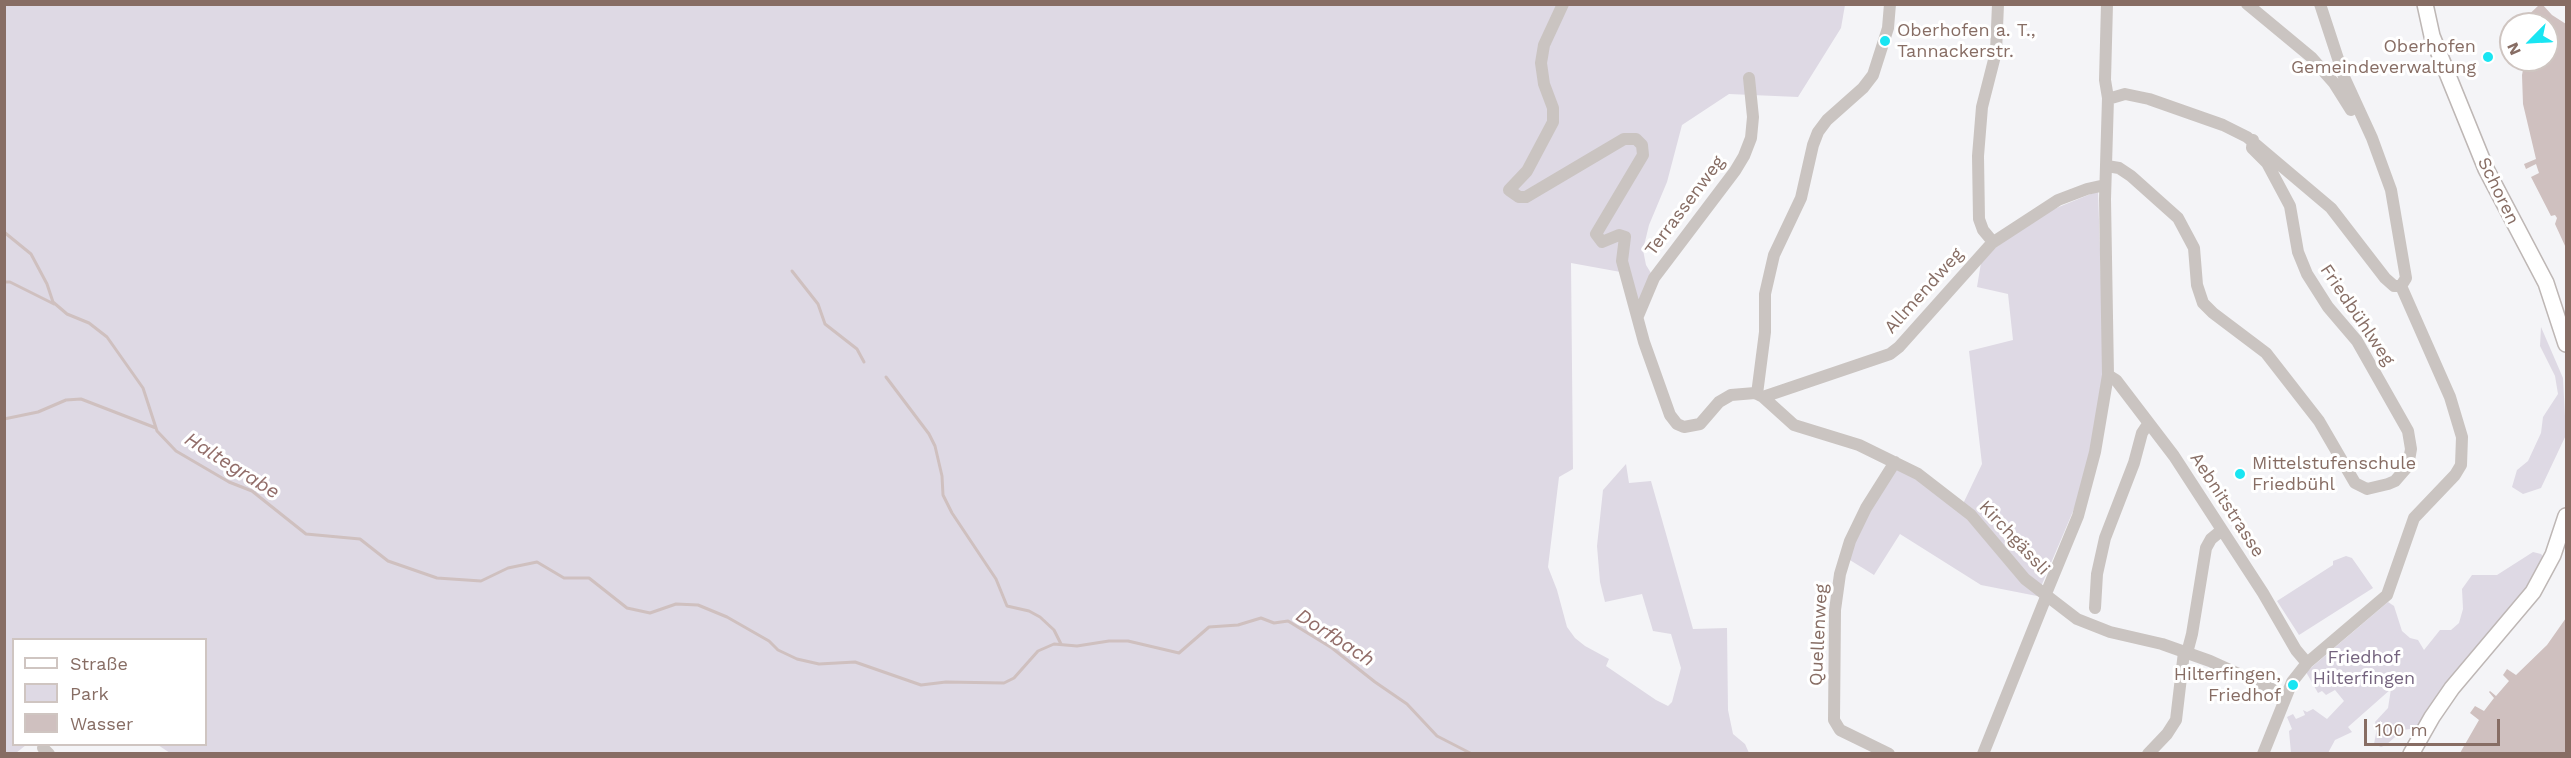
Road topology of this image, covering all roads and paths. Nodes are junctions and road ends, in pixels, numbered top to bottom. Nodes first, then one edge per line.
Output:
1 (1563, 4) edge
2 (1890, 4) edge
3 (1998, 4) edge
4 (2107, 4) edge
5 (2247, 4) edge
6 (2320, 4) edge
7 (2425, 4) edge
8 (1749, 78) dead end
9 (2108, 99) junction
10 (2253, 140) junction
11 (2107, 166) junction
12 (2388, 179) junction
13 (2105, 186) junction
14 (1993, 242) junction
15 (2401, 286) junction
16 (1638, 317) junction
17 (2566, 344) edge
18 (2108, 375) junction
19 (1760, 395) junction
20 (2148, 424) junction
21 (1895, 462) junction
22 (2566, 516) edge
23 (2222, 530) junction
24 (2045, 596) junction
25 (2095, 608) dead end
26 (2186, 652) junction
27 (2307, 663) junction
28 (2285, 695) junction
29 (1889, 753) edge
30 (1983, 753) edge
31 (2148, 753) edge
32 (2263, 753) edge
33 (2411, 753) edge

1 - 16 street
2 - 19 street
3 - 14 street
4 - 9 street
5 - 12 street
6 - 12 street
7 - 17 main road, Schoren
8 - 16 street, Terrassenweg
9 - 10 street
9 - 11 street
10 - 11 street, Friedbühlweg
10 - 15 street
11 - 13 street
12 - 15 street
13 - 14 street, Allmendweg
13 - 18 street
14 - 19 street, Allmendweg
15 - 27 street
16 - 19 street, Allmendweg
18 - 20 street, Aebnitstrasse
18 - 24 street
19 - 21 street, Kirchgässli
20 - 23 street, Aebnitstrasse
20 - 25 street
21 - 24 street, Kirchgässli
21 - 29 street, Quellenweg
22 - 33 main road
23 - 26 street
23 - 27 street, Aebnitstrasse
24 - 26 street, Kirchgässli
24 - 30 street
26 - 28 street, Kirchgässli
26 - 31 street
27 - 28 street
28 - 32 street

